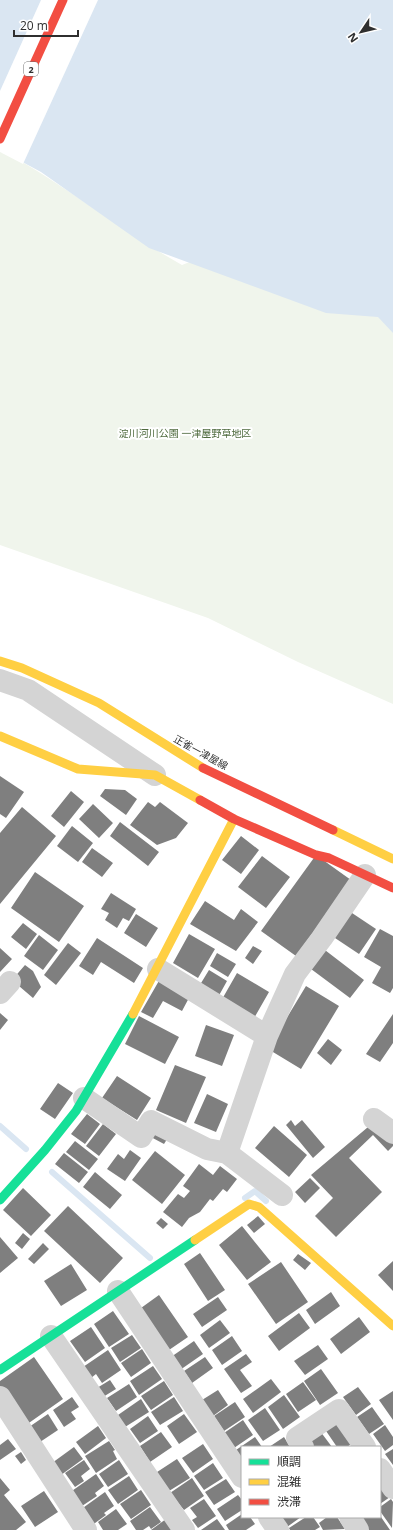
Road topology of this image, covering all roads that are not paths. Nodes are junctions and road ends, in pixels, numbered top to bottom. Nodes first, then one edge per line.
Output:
1 (63, 0) edge
2 (0, 139) edge
3 (0, 661) edge
4 (0, 680) edge
5 (0, 736) edge
6 (155, 774) junction
7 (234, 819) junction
8 (393, 859) edge
9 (365, 875) junction
10 (393, 888) edge
11 (158, 969) junction
12 (267, 1036) junction
13 (84, 1098) junction
14 (374, 1119) dead end
15 (393, 1133) edge
16 (227, 1153) junction
17 (282, 1195) dead end
18 (0, 1200) edge
19 (118, 1291) junction
20 (393, 1326) edge
21 (51, 1336) junction
22 (0, 1370) edge
23 (0, 1397) edge
24 (302, 1446) edge
25 (364, 1446) edge
26 (381, 1470) edge
27 (241, 1476) edge
28 (393, 1488) edge
29 (270, 1518) edge
30 (351, 1518) edge
31 (86, 1530) edge
32 (184, 1530) edge
33 (278, 1530) edge
34 (358, 1530) edge

1 - 2 street, 2
3 - 8 street, 正雀一津屋線
4 - 6 street
5 - 6 street
6 - 7 street
7 - 9 street
7 - 11 street
9 - 10 street
9 - 12 street
11 - 12 street
11 - 13 street
12 - 16 street
13 - 16 street
13 - 18 street
14 - 15 street
16 - 17 street
19 - 20 street
19 - 21 street
19 - 27 street
21 - 22 street
21 - 32 street
23 - 31 street
24 - 25 street
26 - 28 street
29 - 33 street
30 - 34 street

